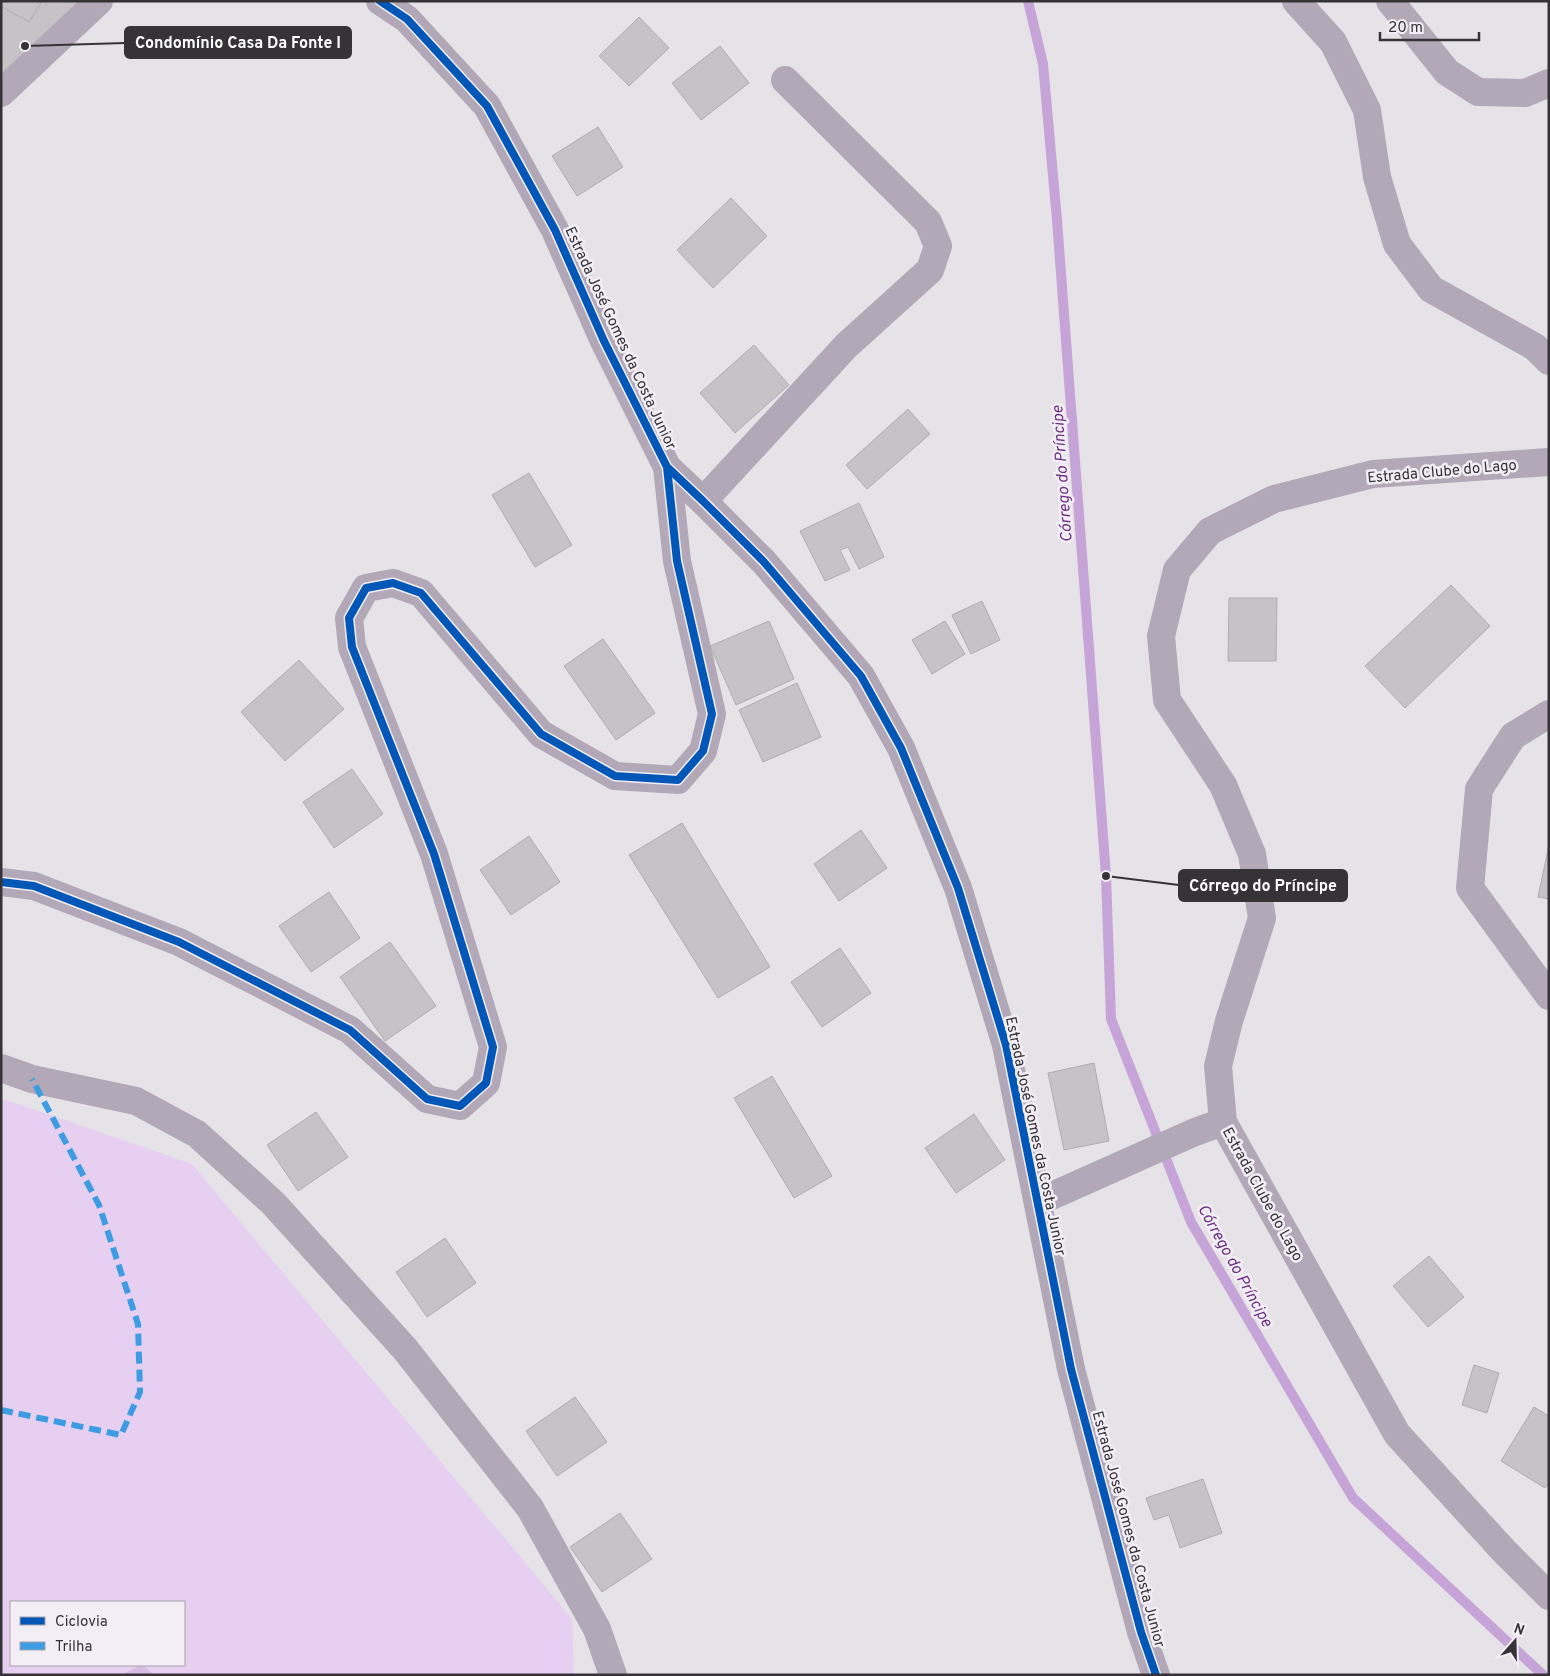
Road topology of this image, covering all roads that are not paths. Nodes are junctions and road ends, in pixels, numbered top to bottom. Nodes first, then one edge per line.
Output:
1 (99, 1) edge
2 (380, 1) edge
3 (1296, 1) edge
4 (1390, 1) edge
5 (785, 80) dead end
6 (1549, 83) edge
7 (1, 93) edge
8 (1549, 361) edge
9 (1549, 462) edge
10 (667, 467) junction
11 (704, 500) junction
12 (1549, 714) edge
13 (1, 882) edge
14 (1549, 996) edge
15 (1, 1068) edge
16 (1223, 1122) junction
17 (1038, 1202) junction
18 (1549, 1596) edge
19 (613, 1675) edge
20 (1156, 1675) edge

1 - 7 street
2 - 10 street, Estrada José Gomes da Costa Junior
3 - 8 street
4 - 6 street
5 - 11 street
9 - 16 street, Estrada Clube do Lago
10 - 11 street, Estrada José Gomes da Costa Junior
10 - 13 street
11 - 17 street, Estrada José Gomes da Costa Junior
12 - 14 street
15 - 19 street
16 - 17 street
16 - 18 street, Estrada Clube do Lago
17 - 20 street, Estrada José Gomes da Costa Junior

